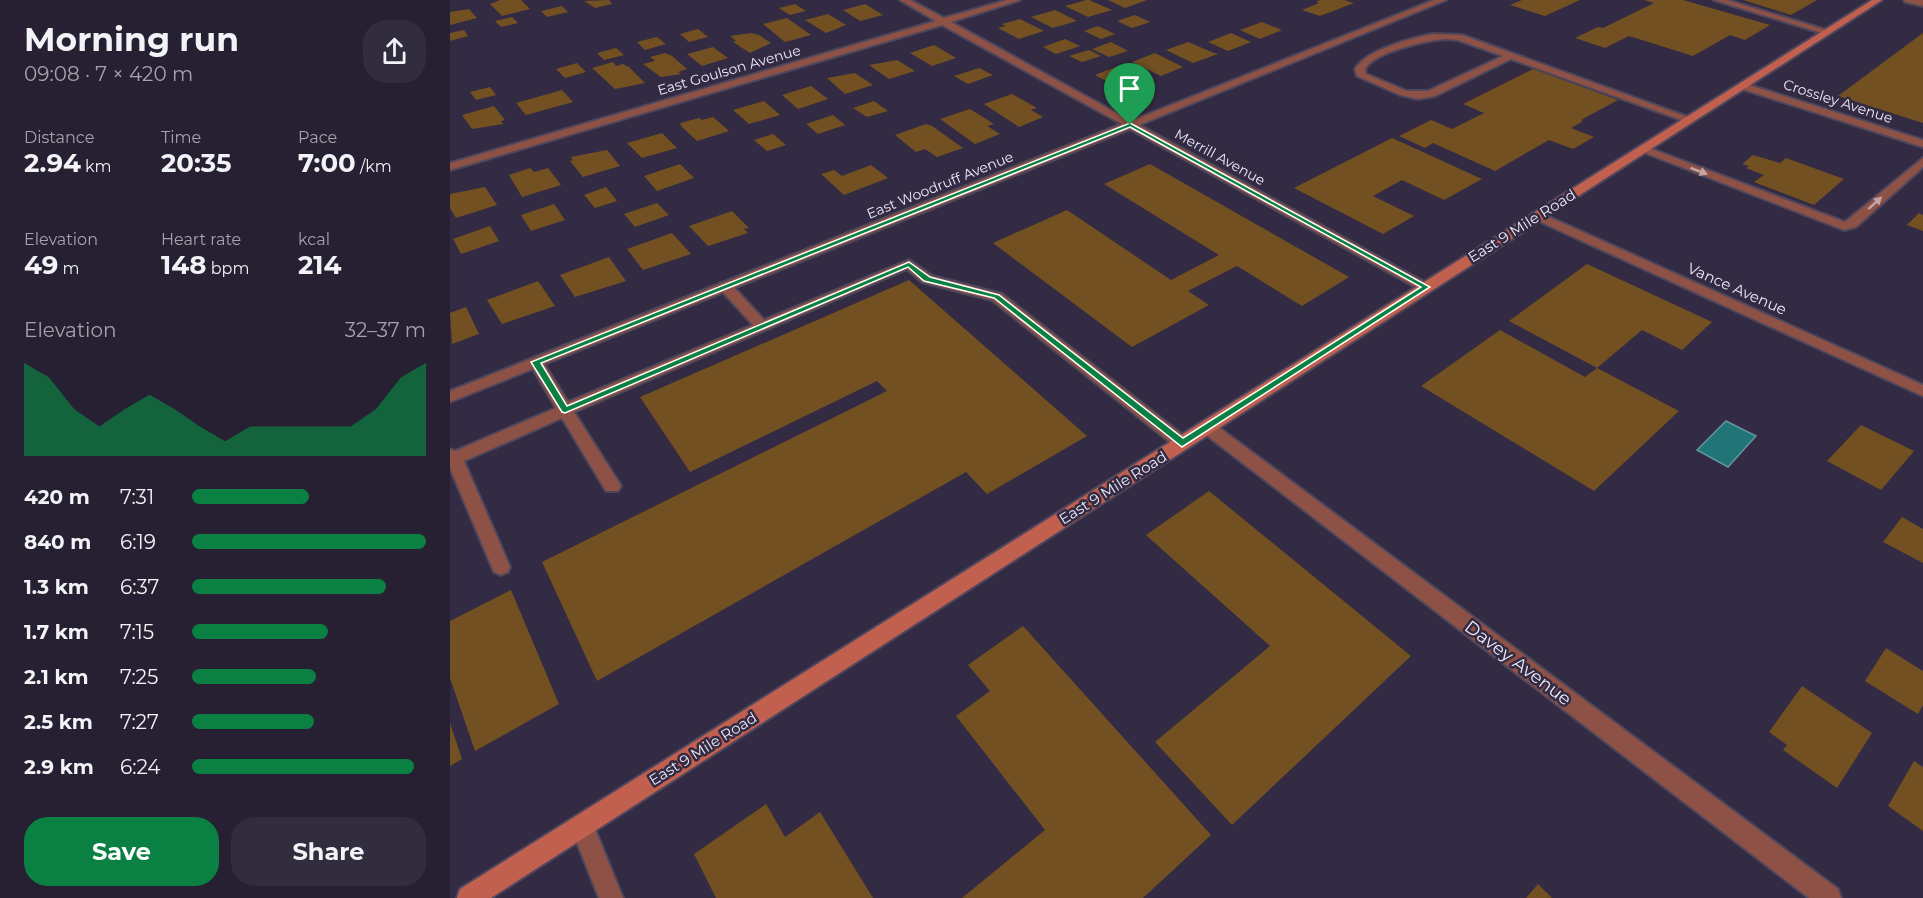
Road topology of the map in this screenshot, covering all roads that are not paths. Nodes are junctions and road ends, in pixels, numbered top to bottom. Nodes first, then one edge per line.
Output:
1 (904, 0) edge
2 (1016, 0) edge
3 (1442, 0) edge
4 (1718, 0) edge
5 (1878, 0) edge
6 (1908, 0) edge
7 (1923, 3) edge
8 (943, 22) junction
9 (1828, 32) junction
10 (1510, 56) junction
11 (1743, 86) junction
12 (1691, 120) junction
13 (1130, 125) junction
14 (1923, 144) edge
15 (1644, 150) junction
16 (1923, 161) edge
17 (450, 167) edge
18 (1538, 216) junction
19 (725, 286) junction
20 (1426, 287) junction
21 (762, 326) junction
22 (536, 362) junction
23 (1923, 391) edge
24 (450, 397) edge
25 (565, 410) junction
26 (1207, 427) junction
27 (1182, 443) junction
28 (452, 457) edge
29 (612, 486) dead end
30 (501, 567) dead end
31 (582, 825) junction
32 (469, 898) edge
33 (612, 898) edge
34 (1829, 898) edge

1 - 8 street, Merrill Avenue
2 - 8 street, East Goulson Avenue
3 - 13 street, East Woodruff Avenue
4 - 9 street
5 - 9 main road, East 9 Mile Road
6 - 7 street
8 - 13 street, Merrill Avenue
8 - 17 street, East Goulson Avenue
9 - 11 main road, East 9 Mile Road
10 - 10 street
10 - 12 street
11 - 12 main road, East 9 Mile Road
11 - 14 street, Crossley Avenue
12 - 15 main road, East 9 Mile Road
13 - 19 street, East Woodruff Avenue
13 - 20 street, Merrill Avenue
15 -> 16 street
15 - 18 main road, East 9 Mile Road
18 - 20 main road, East 9 Mile Road
18 - 23 street, Vance Avenue
19 - 21 street
19 - 22 street, East Woodruff Avenue
20 - 26 main road, East 9 Mile Road
21 - 25 street
21 - 27 street
22 - 24 street, East Woodruff Avenue
22 - 25 street
25 - 28 street
25 - 29 street
26 - 27 main road, East 9 Mile Road
26 - 34 street, Davey Avenue
27 - 31 main road, East 9 Mile Road
28 - 30 street
31 - 32 main road, East 9 Mile Road
31 - 33 street

